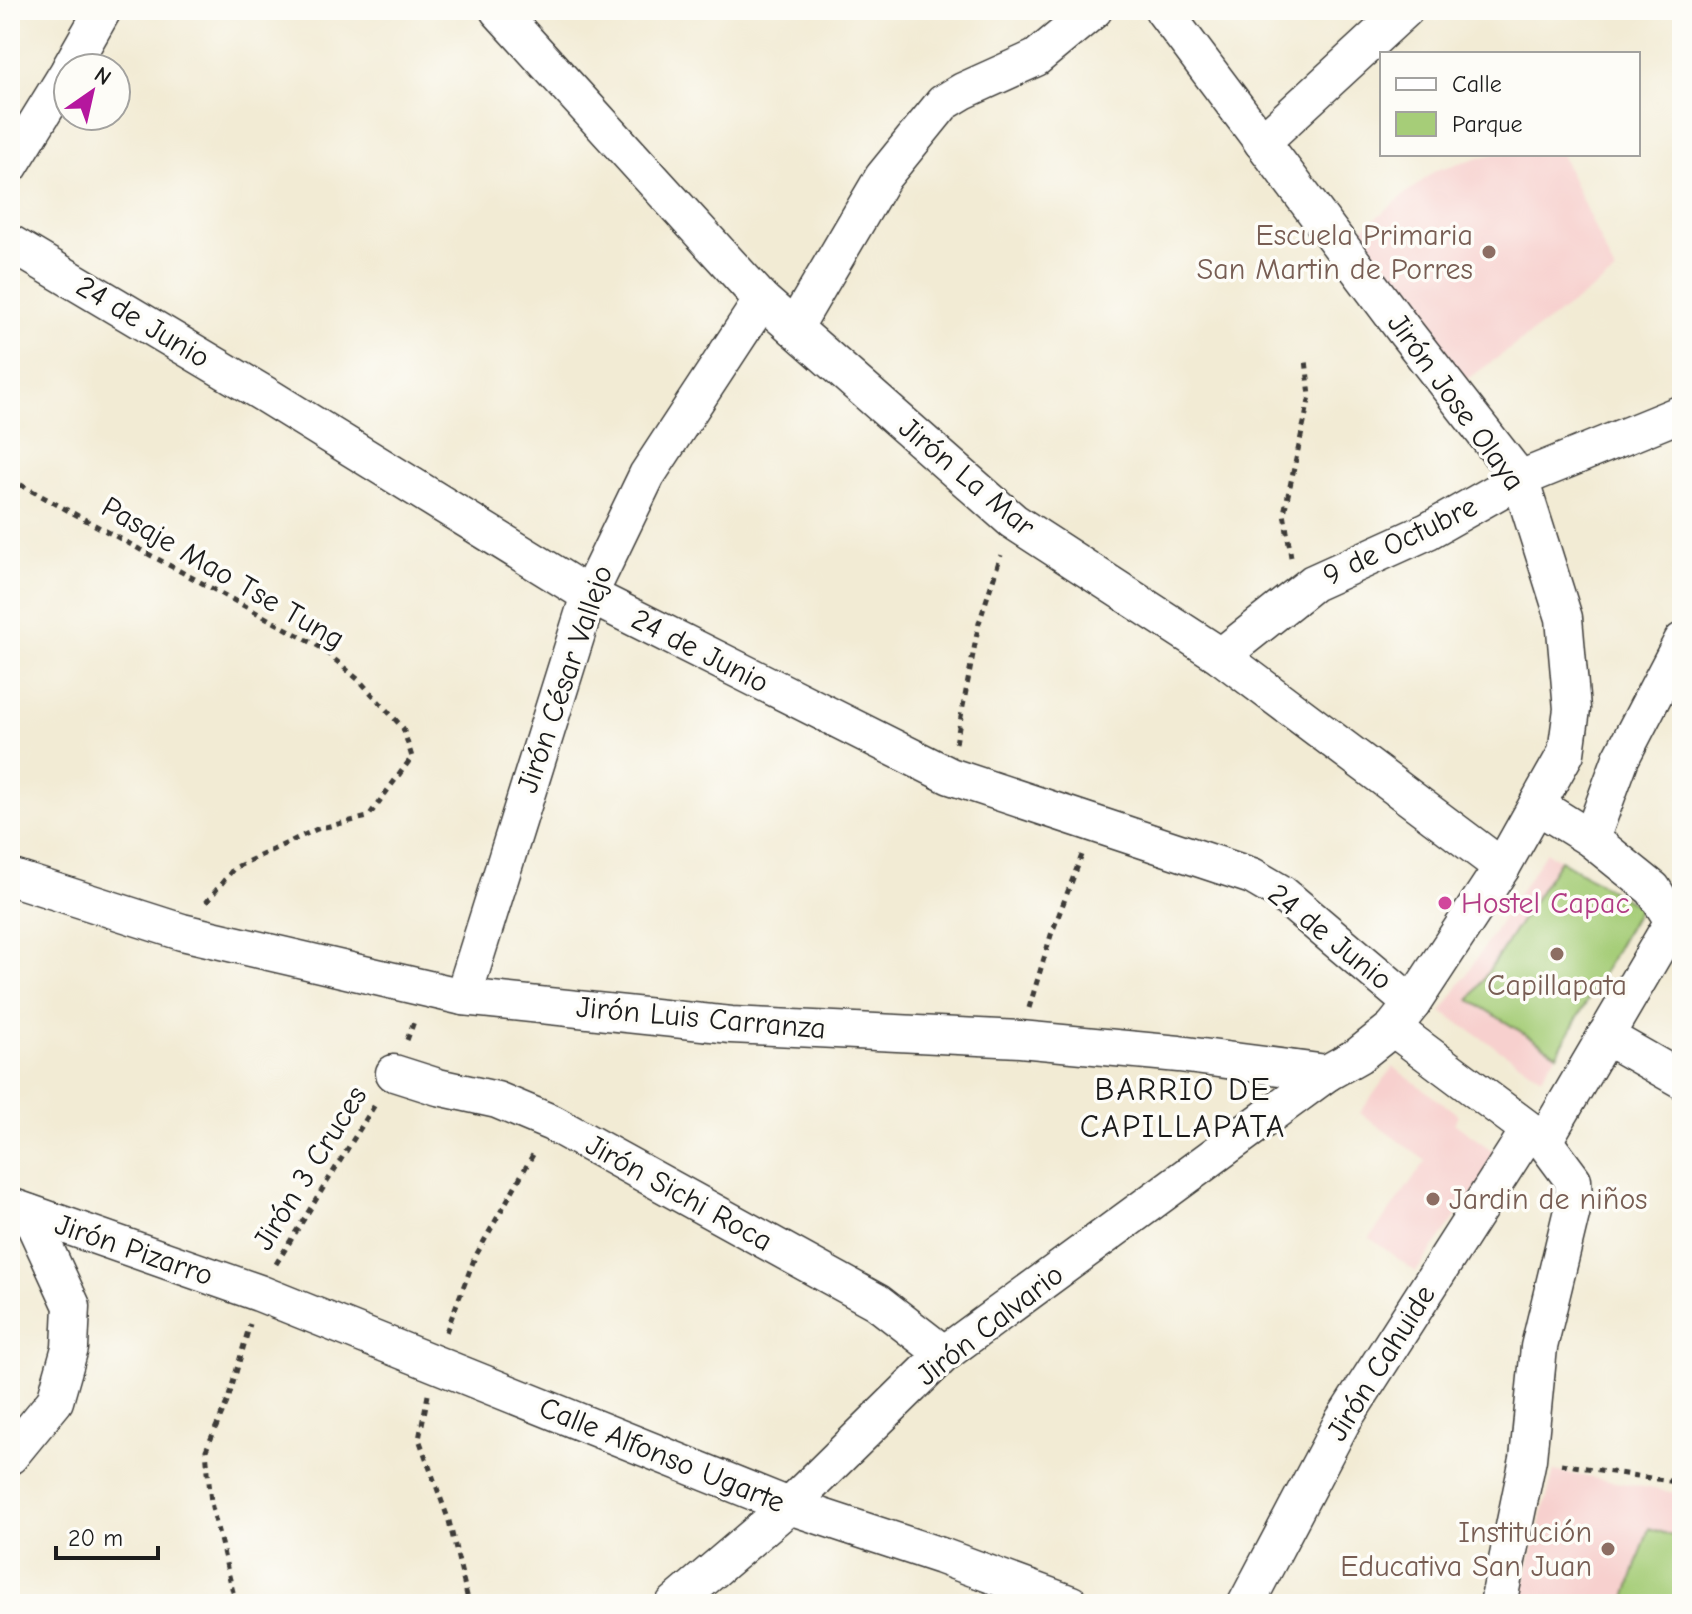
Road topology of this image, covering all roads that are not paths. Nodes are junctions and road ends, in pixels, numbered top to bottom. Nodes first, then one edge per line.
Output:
1 (103, 10) edge
2 (498, 10) edge
3 (1094, 10) edge
4 (1163, 10) edge
5 (1405, 10) edge
6 (79, 52) edge
7 (52, 98) edge
8 (1262, 142) junction
9 (10, 166) edge
10 (10, 243) edge
11 (762, 300) junction
12 (794, 328) junction
13 (1682, 413) edge
14 (1520, 479) junction
15 (589, 595) junction
16 (1682, 641) edge
17 (1221, 656) junction
18 (1538, 806) junction
19 (1591, 839) junction
20 (1502, 867) junction
21 (10, 877) edge
22 (463, 997) junction
23 (1402, 1016) junction
24 (1605, 1036) junction
25 (394, 1073) road end
26 (1327, 1073) junction
27 (1682, 1080) edge
28 (1536, 1136) junction
29 (20, 1210) edge
30 (259, 1293) joint
31 (944, 1354) junction
32 (10, 1456) edge
33 (789, 1506) junction
34 (674, 1604) edge
35 (1071, 1604) edge
36 (1246, 1604) edge
37 (1498, 1604) edge

1 - 6 street
2 - 11 street, Jirón La Mar
3 - 12 street
4 - 8 street, Jirón Jose Olaya
5 - 8 street
7 - 9 street
8 - 14 street, Jirón Jose Olaya
10 - 15 street, 24 de Junio
11 - 12 street, Jirón La Mar
11 - 15 street, Jirón César Vallejo
12 - 17 street, Jirón La Mar
13 - 14 street, 9 de Octubre
14 - 17 street, 9 de Octubre
14 - 18 street, Jirón Jose Olaya
15 - 22 street, Jirón César Vallejo
15 - 23 street, 24 de Junio
16 - 19 street
17 - 20 street, Jirón La Mar
18 - 19 street
18 - 20 street
19 - 24 street, Jirón Cahuide
20 - 23 street
21 - 22 street, Jirón Luis Carranza
22 - 26 street, Jirón Luis Carranza
23 - 26 street
23 - 28 street, 24 de Junio
24 - 27 street
24 - 28 street, Jirón Cahuide
25 - 31 street, Jirón Sichi Roca
26 - 31 street, Jirón Calvario
28 - 36 street, Jirón Cahuide
28 - 37 street, 24 de Junio
29 - 30 street, Jirón Pizarro
29 - 32 street
30 - 33 street, Calle Alfonso Ugarte
31 - 33 street, Jirón Calvario
33 - 34 street, Jirón Calvario
33 - 35 street, Calle Alfonso Ugarte

